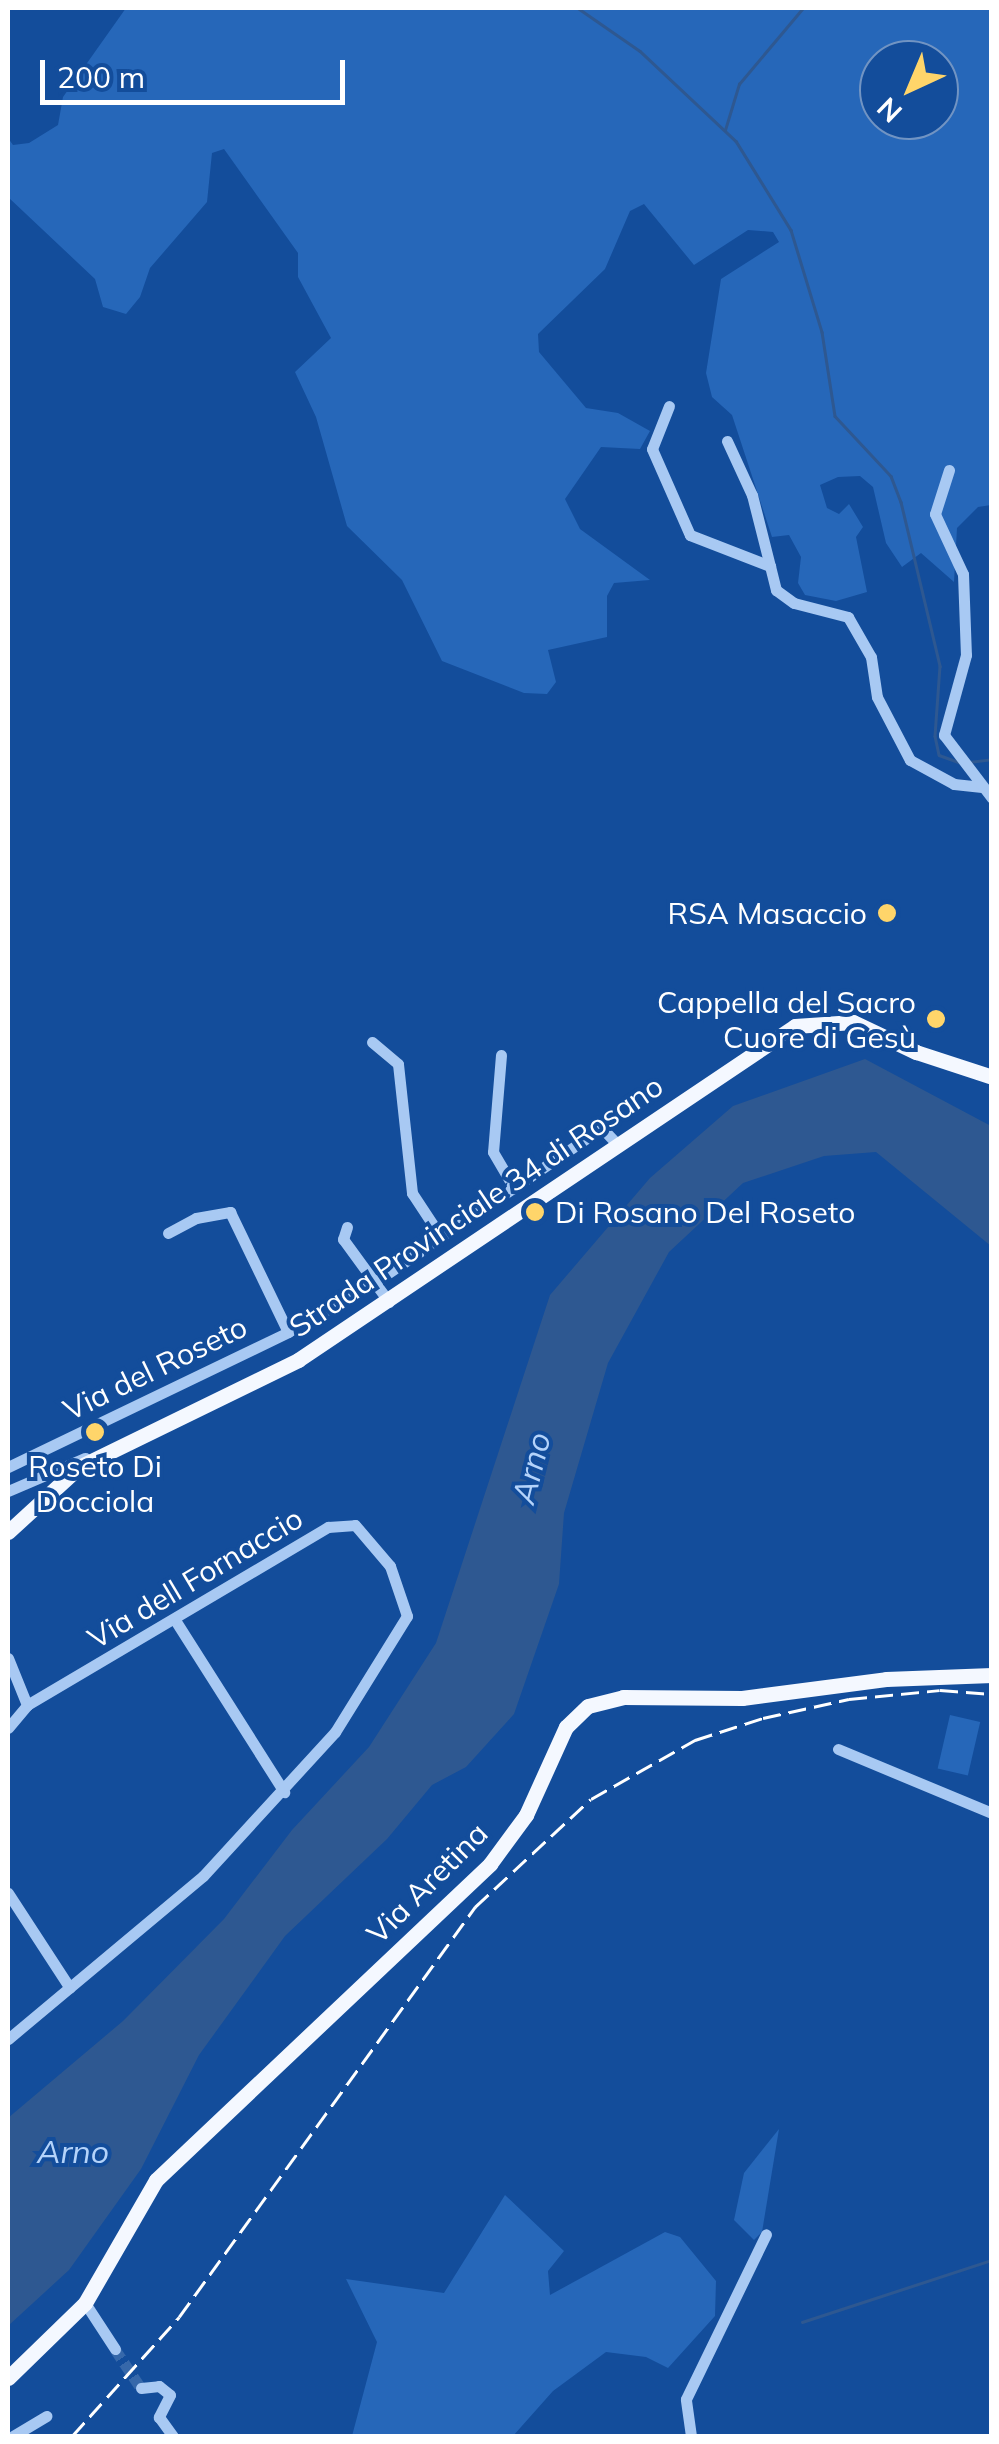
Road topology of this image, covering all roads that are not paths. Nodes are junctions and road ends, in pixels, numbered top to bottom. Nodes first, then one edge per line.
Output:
1 (669, 406) dead end
2 (727, 441) dead end
3 (949, 470) dead end
4 (770, 566) junction
5 (982, 787) junction
6 (992, 798) edge
7 (372, 1042) dead end
8 (500, 1055) dead end
9 (992, 1077) edge
10 (618, 1145) junction
11 (514, 1188) junction
12 (348, 1227) dead end
13 (168, 1233) dead end
14 (440, 1238) junction
15 (375, 1282) junction
16 (389, 1302) junction
17 (288, 1332) junction
18 (112, 1446) junction
19 (8, 1467) edge
20 (8, 1491) edge
21 (8, 1532) edge
22 (175, 1620) junction
23 (8, 1658) edge
24 (992, 1675) edge
25 (26, 1704) junction
26 (8, 1728) edge
27 (838, 1749) dead end
28 (284, 1792) junction
29 (992, 1813) edge
30 (8, 1893) edge
31 (70, 1988) junction
32 (8, 2039) edge
33 (766, 2234) dead end
34 (85, 2303) junction
35 (115, 2349) tunnel mouth
36 (8, 2378) edge
37 (141, 2388) tunnel mouth
38 (46, 2416) dead end
39 (13, 2436) edge
40 (173, 2436) edge
41 (691, 2436) edge

1 - 4 street
2 - 4 street
3 - 5 street
4 - 5 street
5 - 6 street
7 - 14 street
8 - 11 street
9 - 10 main road, Strada Provinciale 34 di Rosano
10 - 11 street, Via del Roseto
10 - 16 main road, Strada Provinciale 34 di Rosano
11 - 14 street, Via del Roseto
12 - 15 street
13 - 17 street
14 - 15 street, Via del Roseto
15 - 16 street
15 - 17 street, Via del Roseto
16 - 18 main road, Strada Provinciale 34 di Rosano
17 - 19 street, Via del Roseto
18 - 20 street
18 - 21 main road, Strada Provinciale 34 di Rosano
22 - 25 street, Via dell Fornaccio
22 - 28 street
22 - 28 street, Via dell Fornaccio
23 - 25 street
24 - 34 main road, Via Aretina
25 - 26 street
27 - 29 street
28 - 31 street, Via dell Fornaccio
30 - 31 street
31 - 32 street, Via dell Fornaccio
33 - 41 street
34 - 35 street
34 - 36 main road, Via Aretina
37 - 40 street
38 - 39 street

